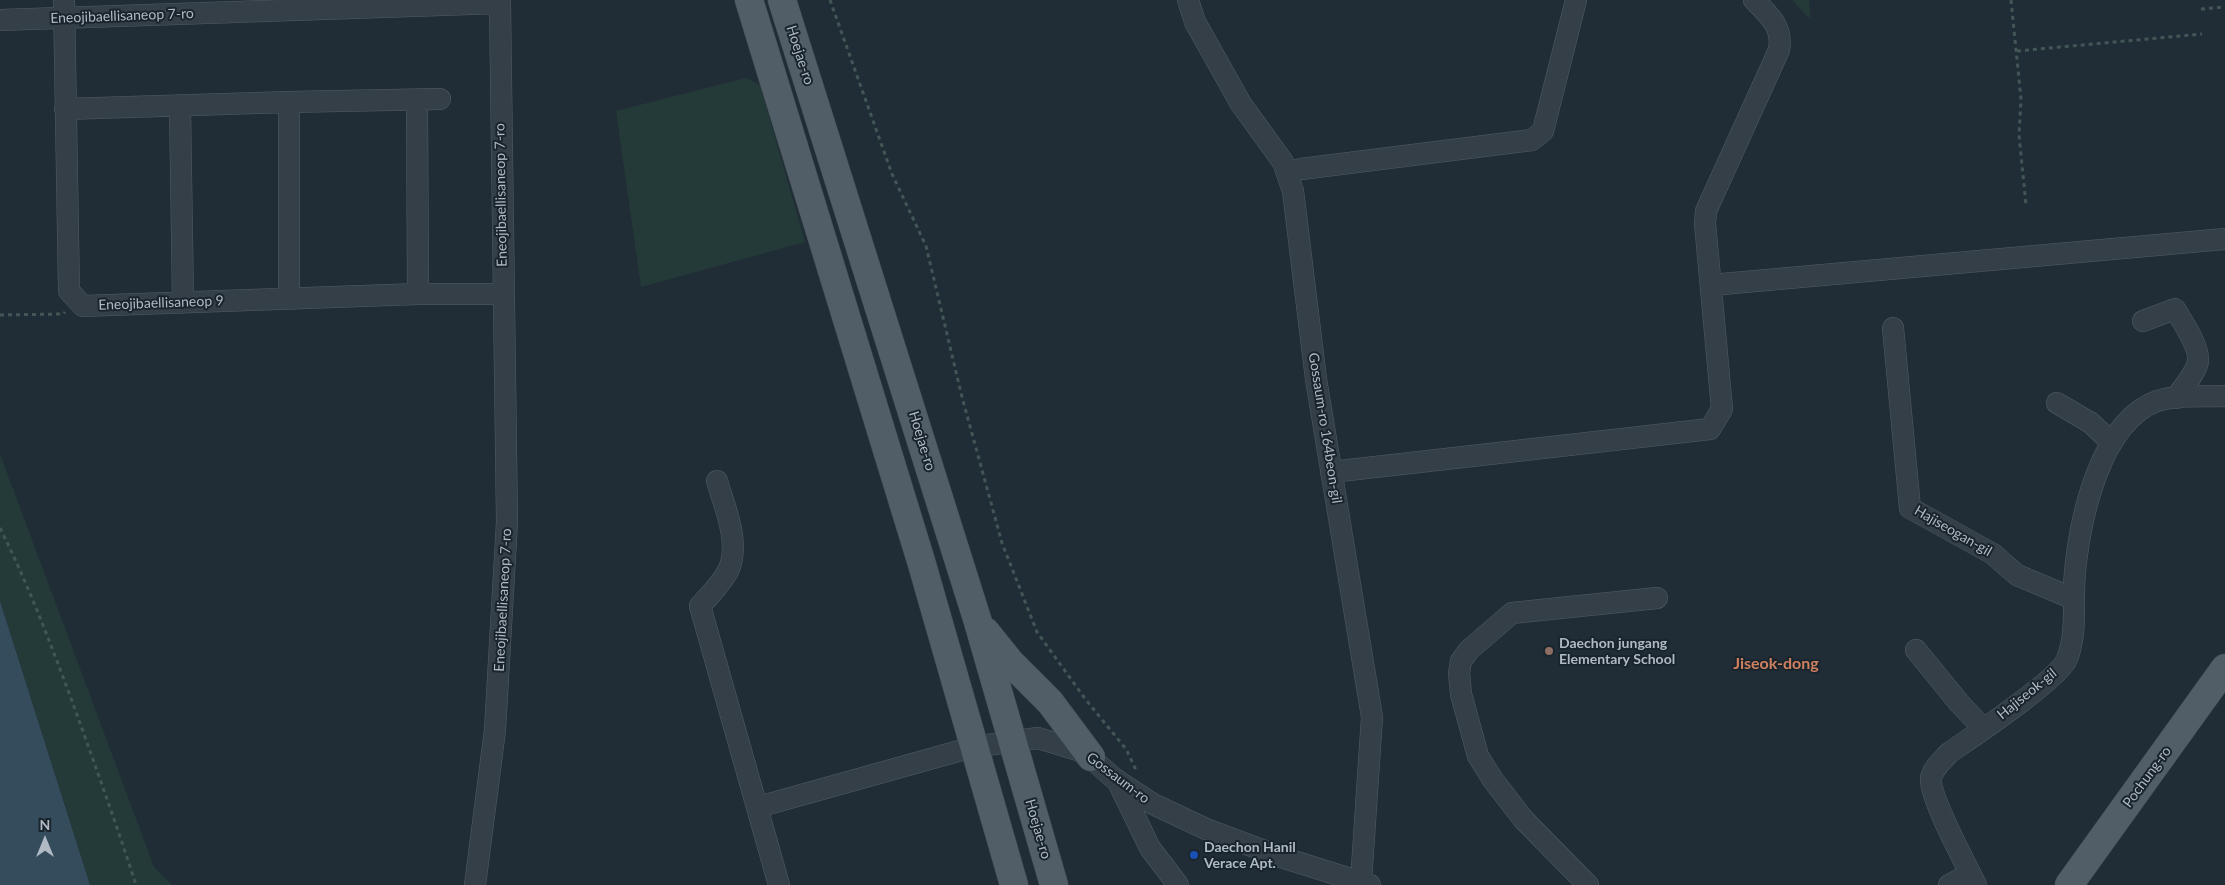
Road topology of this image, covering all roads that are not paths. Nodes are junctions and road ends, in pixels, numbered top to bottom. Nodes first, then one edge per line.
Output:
1 (749, 0) edge
2 (782, 0) edge
3 (1188, 0) edge
4 (1576, 0) edge
5 (1754, 0) edge
6 (499, 2) edge
7 (64, 9) edge
8 (0, 20) edge
9 (417, 100) junction
10 (440, 100) dead end
11 (289, 102) junction
12 (180, 107) junction
13 (65, 109) junction
14 (1287, 173) junction
15 (2225, 239) edge
16 (1711, 285) junction
17 (418, 294) junction
18 (502, 294) junction
19 (289, 298) junction
20 (183, 301) junction
21 (2143, 321) dead end
22 (1893, 328) dead end
23 (2225, 396) edge
24 (2176, 398) junction
25 (2057, 404) dead end
26 (2112, 443) junction
27 (1331, 472) junction
28 (717, 481) dead end
29 (1657, 598) dead end
30 (2074, 599) junction
31 (978, 622) junction
32 (1916, 650) dead end
33 (2225, 668) edge
34 (1983, 728) junction
35 (1013, 742) junction
36 (973, 747) junction
37 (1091, 758) junction
38 (1116, 780) junction
39 (758, 806) junction
40 (1973, 879) edge
41 (1365, 883) edge
42 (475, 885) edge
43 (779, 885) edge
44 (1014, 885) edge
45 (1054, 885) edge
46 (1178, 885) edge
47 (1588, 885) edge
48 (1949, 885) edge
49 (2069, 885) edge

1 - 36 main road
2 - 31 main road, Hoejae-ro
3 - 14 street, Gossaum-ro 164beon-gil
4 - 14 street
5 - 16 street
6 - 7 street, Eneojibaellisaneop 7-ro
6 - 18 street, Eneojibaellisaneop 7-ro
7 - 8 street, Eneojibaellisaneop 7-ro
7 - 13 street, Eneojibaellisaneop 9
9 - 10 street
9 - 11 street
9 - 17 street
11 - 12 street
11 - 19 street
12 - 13 street
12 - 20 street
13 - 20 street, Eneojibaellisaneop 9
14 - 27 street, Gossaum-ro 164beon-gil
15 - 16 street
16 - 27 street
17 - 18 street, Eneojibaellisaneop 9
17 - 19 street, Eneojibaellisaneop 9
18 - 42 street, Eneojibaellisaneop 7-ro
19 - 20 street, Eneojibaellisaneop 9
21 - 24 street
22 - 30 street, Hajiseogan-gil
23 - 24 street, Hajiseok-gil
24 - 26 street, Hajiseok-gil
25 - 26 street
26 - 30 street, Hajiseok-gil
27 - 41 street, Gossaum-ro 164beon-gil
28 - 39 street
29 - 47 street
30 - 34 street, Hajiseok-gil
31 - 35 main road, Hoejae-ro
31 - 37 main road
32 - 34 street
33 - 49 main road, Pochung-ro
34 - 40 street, Hajiseok-gil
35 - 36 street, Gossaum-ro
35 - 37 street, Gossaum-ro
35 - 45 main road, Hoejae-ro
36 - 39 street, Gossaum-ro
36 - 44 main road
37 - 38 street, Gossaum-ro
38 - 41 street, Gossaum-ro
38 - 46 street
39 - 43 street
40 - 48 street

